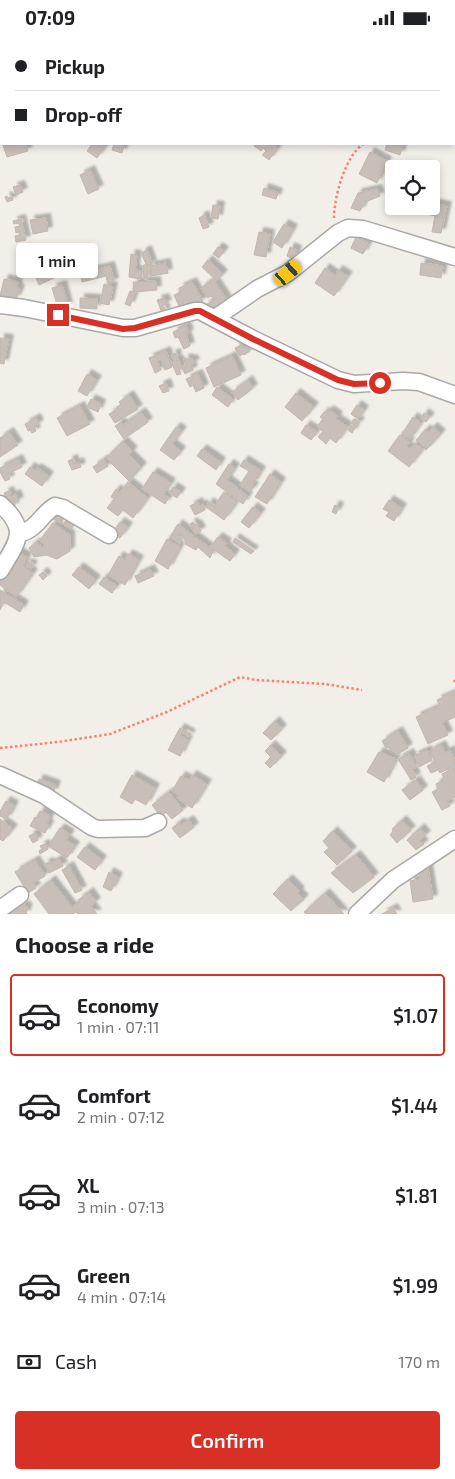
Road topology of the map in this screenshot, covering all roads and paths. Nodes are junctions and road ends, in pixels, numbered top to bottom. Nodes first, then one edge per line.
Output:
1 (362, 145) edge
2 (335, 235) junction
3 (455, 257) edge
4 (0, 305) edge
5 (215, 318) junction
6 (455, 395) edge
7 (0, 504) edge
8 (19, 534) junction
9 (109, 535) dead end
10 (0, 571) edge
11 (362, 690) dead end
12 (0, 747) edge
13 (0, 775) edge
14 (158, 822) dead end
15 (455, 839) edge
16 (20, 895) dead end
17 (0, 909) edge
18 (357, 914) edge

1 - 2 path
2 - 3 street
2 - 5 street
4 - 5 street
5 - 6 street
7 - 8 street
8 - 9 street
8 - 10 street
11 - 12 path
13 - 14 street
15 - 18 street
16 - 17 street

